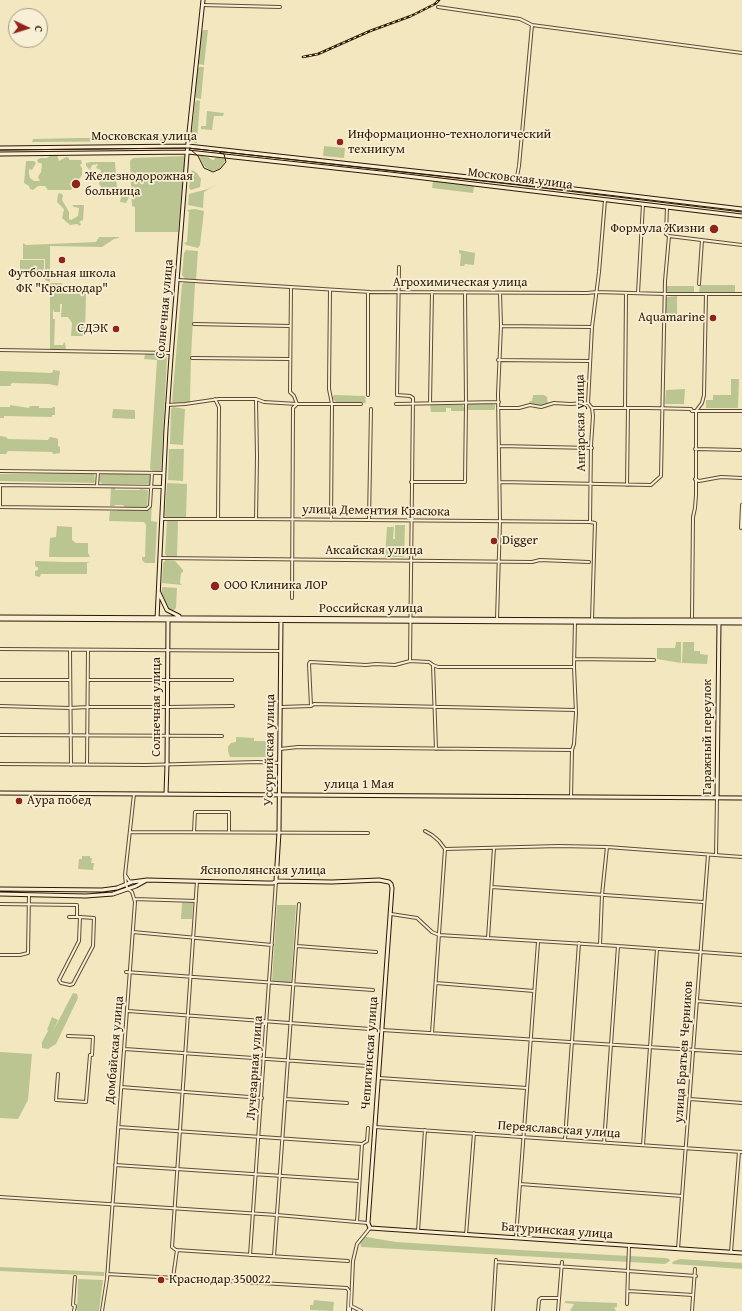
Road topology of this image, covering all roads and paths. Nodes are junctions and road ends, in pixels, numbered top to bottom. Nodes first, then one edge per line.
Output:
1 (203, 0) edge
2 (202, 5) junction
3 (280, 7) dead end
4 (438, 7) dead end
5 (532, 25) junction
6 (742, 52) edge
7 (129, 146) junction
8 (134, 146) junction
9 (188, 146) junction
10 (0, 148) edge
11 (188, 152) junction
12 (129, 153) junction
13 (134, 153) junction
14 (0, 154) edge
15 (288, 157) junction
16 (296, 158) junction
17 (288, 163) junction
18 (296, 164) junction
19 (409, 170) junction
20 (408, 176) junction
21 (504, 181) junction
22 (518, 182) junction
23 (503, 187) junction
24 (517, 189) junction
25 (606, 199) junction
26 (643, 203) junction
27 (667, 206) junction
28 (742, 209) edge
29 (742, 216) edge
30 (669, 236) junction
31 (702, 240) junction
32 (742, 245) edge
33 (399, 267) dead end
34 (178, 280) junction
35 (699, 284) dead end
36 (291, 288) junction
37 (330, 290) junction
38 (368, 292) junction
39 (432, 292) junction
40 (465, 292) junction
41 (597, 292) junction
42 (398, 293) junction
43 (500, 293) junction
44 (626, 293) junction
45 (638, 293) junction
46 (665, 294) junction
47 (706, 294) junction
48 (742, 294) edge
49 (194, 324) dead end
50 (290, 326) junction
51 (501, 326) junction
52 (592, 327) junction
53 (0, 350) edge
54 (171, 353) junction
55 (192, 358) dead end
56 (290, 359) junction
57 (498, 360) junction
58 (590, 361) junction
59 (368, 395) dead end
60 (215, 399) junction
61 (256, 400) junction
62 (499, 402) junction
63 (430, 403) junction
64 (466, 403) junction
65 (588, 403) junction
66 (298, 404) junction
67 (332, 404) junction
68 (361, 404) dead end
69 (396, 404) dead end
70 (413, 404) junction
71 (167, 405) junction
72 (499, 408) junction
73 (592, 408) junction
74 (625, 408) junction
75 (628, 408) junction
76 (371, 409) dead end
77 (662, 409) junction
78 (696, 411) junction
79 (742, 411) edge
80 (498, 446) junction
81 (592, 448) junction
82 (696, 449) junction
83 (740, 450) dead end
84 (0, 471) edge
85 (98, 472) junction
86 (152, 473) junction
87 (164, 473) junction
88 (742, 478) edge
89 (695, 479) junction
90 (411, 482) junction
91 (500, 482) junction
92 (590, 483) junction
93 (0, 485) edge
94 (626, 485) junction
95 (97, 486) junction
96 (151, 487) junction
97 (163, 487) junction
98 (742, 505) edge
99 (0, 507) edge
100 (162, 519) junction
101 (218, 519) junction
102 (256, 519) junction
103 (293, 519) junction
104 (331, 520) junction
105 (370, 520) junction
106 (410, 520) junction
107 (500, 521) junction
108 (590, 522) junction
109 (741, 528) dead end
110 (160, 558) junction
111 (292, 560) junction
112 (411, 560) junction
113 (499, 561) junction
114 (588, 562) dead end
115 (158, 591) junction
116 (292, 598) dead end
117 (692, 617) dead end
118 (0, 618) edge
119 (183, 618) junction
120 (157, 619) junction
121 (281, 620) junction
122 (410, 620) junction
123 (592, 620) junction
124 (742, 620) edge
125 (168, 621) junction
126 (497, 621) junction
127 (575, 621) junction
128 (719, 621) junction
129 (742, 624) edge
130 (0, 649) edge
131 (70, 650) junction
132 (88, 650) junction
133 (168, 650) junction
134 (281, 651) junction
135 (574, 659) junction
136 (410, 660) junction
137 (654, 660) dead end
138 (433, 665) junction
139 (574, 667) junction
140 (0, 680) edge
141 (70, 680) junction
142 (88, 680) junction
143 (167, 680) junction
144 (232, 680) dead end
145 (0, 706) edge
146 (233, 706) dead end
147 (311, 706) junction
148 (88, 707) junction
149 (167, 707) junction
150 (280, 707) junction
151 (434, 707) junction
152 (70, 708) junction
153 (575, 710) junction
154 (0, 735) edge
155 (88, 735) junction
156 (70, 736) junction
157 (167, 736) junction
158 (222, 736) dead end
159 (280, 748) junction
160 (436, 749) junction
161 (572, 750) junction
162 (280, 763) junction
163 (0, 764) edge
164 (71, 765) junction
165 (87, 765) junction
166 (167, 765) junction
167 (0, 793) edge
168 (134, 794) junction
169 (166, 794) junction
170 (279, 795) junction
171 (571, 797) junction
172 (718, 798) junction
173 (742, 798) edge
174 (425, 831) dead end
175 (130, 832) junction
176 (194, 832) junction
177 (229, 832) junction
178 (279, 832) junction
179 (368, 833) dead end
180 (607, 847) junction
181 (494, 848) junction
182 (445, 849) junction
183 (708, 855) junction
184 (716, 855) junction
185 (742, 857) edge
186 (125, 875) junction
187 (147, 880) junction
188 (197, 881) junction
189 (132, 882) junction
190 (276, 882) junction
191 (391, 884) joint
192 (126, 885) junction
193 (492, 887) junction
194 (0, 889) edge
195 (128, 889) junction
196 (99, 890) junction
197 (0, 894) edge
198 (29, 895) junction
199 (99, 895) junction
200 (602, 896) junction
201 (134, 899) junction
202 (196, 901) junction
203 (703, 902) junction
204 (0, 904) edge
205 (299, 904) dead end
206 (29, 905) junction
207 (390, 914) junction
208 (69, 917) dead end
209 (77, 917) junction
210 (80, 918) junction
211 (133, 932) junction
212 (439, 936) junction
213 (193, 938) junction
214 (488, 938) junction
215 (538, 942) junction
216 (579, 943) junction
217 (272, 945) junction
218 (600, 945) junction
219 (296, 946) junction
220 (618, 946) junction
221 (657, 949) junction
222 (700, 951) junction
223 (376, 952) dead end
224 (0, 955) edge
225 (742, 955) edge
226 (126, 972) dead end
227 (130, 972) junction
228 (191, 977) junction
229 (270, 983) junction
230 (436, 983) junction
231 (293, 985) junction
232 (374, 990) dead end
233 (534, 991) junction
234 (697, 1001) junction
235 (742, 1005) edge
236 (128, 1011) junction
237 (188, 1016) junction
238 (267, 1022) junction
239 (291, 1024) junction
240 (370, 1029) dead end
241 (382, 1030) junction
242 (432, 1033) junction
243 (68, 1036) dead end
244 (530, 1039) junction
245 (571, 1042) junction
246 (611, 1046) junction
247 (649, 1048) junction
248 (124, 1049) junction
249 (693, 1051) junction
250 (186, 1053) junction
251 (742, 1054) edge
252 (264, 1059) junction
253 (288, 1060) junction
254 (367, 1066) dead end
255 (58, 1074) dead end
256 (379, 1078) junction
257 (121, 1087) junction
258 (526, 1088) junction
259 (183, 1092) junction
260 (262, 1098) junction
261 (286, 1099) junction
262 (690, 1099) junction
263 (347, 1103) dead end
264 (742, 1103) edge
265 (118, 1127) junction
266 (375, 1127) junction
267 (368, 1128) dead end
268 (180, 1130) junction
269 (425, 1130) junction
270 (474, 1133) junction
271 (259, 1137) junction
272 (524, 1137) junction
273 (283, 1138) junction
274 (565, 1139) junction
275 (604, 1143) junction
276 (362, 1144) junction
277 (643, 1145) junction
278 (686, 1148) junction
279 (740, 1152) edge
280 (115, 1165) junction
281 (178, 1170) junction
282 (256, 1174) junction
283 (280, 1176) junction
284 (359, 1181) junction
285 (520, 1184) junction
286 (682, 1196) junction
287 (0, 1197) edge
288 (112, 1205) junction
289 (175, 1209) junction
290 (254, 1214) junction
291 (277, 1215) junction
292 (357, 1222) junction
293 (368, 1223) junction
294 (370, 1228) junction
295 (418, 1232) junction
296 (466, 1235) junction
297 (516, 1239) junction
298 (629, 1247) junction
299 (177, 1250) junction
300 (678, 1250) junction
301 (731, 1252) junction
302 (742, 1253) edge
303 (250, 1255) junction
304 (274, 1256) junction
305 (348, 1261) dead end
306 (562, 1262) dead end
307 (561, 1267) junction
308 (695, 1269) dead end
309 (628, 1271) junction
310 (107, 1274) junction
311 (695, 1276) junction
312 (75, 1278) dead end
313 (173, 1278) junction
314 (628, 1291) junction
315 (693, 1295) junction
316 (559, 1298) junction
317 (627, 1304) dead end
318 (350, 1310) edge
319 (74, 1311) edge
320 (102, 1311) edge
321 (361, 1311) edge
322 (493, 1311) edge
323 (538, 1311) edge
324 (558, 1311) edge
325 (692, 1311) edge

1 - 2 street, Солнечная улица
2 - 3 street
2 - 9 street, Солнечная улица
4 - 5 street
5 - 6 street
5 - 22 street
7 - 8 street, Московская улица
7 - 10 street, Московская улица
7 - 12 street
8 - 9 street, Московская улица
8 - 13 street
9 - 11 street, Солнечная улица
9 - 15 street, Московская улица
11 - 13 street, Московская улица
11 - 17 street, Московская улица
11 - 34 street, Солнечная улица
12 - 13 street, Московская улица
12 - 14 street, Московская улица
15 - 16 street, Московская улица
15 - 17 street
16 - 18 street
16 - 19 street, Московская улица
17 - 18 street, Московская улица
18 - 20 street, Московская улица
19 - 20 street
19 - 21 street, Московская улица
20 - 23 street, Московская улица
21 - 22 street, Московская улица
21 - 23 street
22 - 24 street
22 - 28 street, Московская улица
23 - 24 street, Московская улица
24 - 25 street, Московская улица
25 - 26 street, Московская улица
25 - 41 street, Ангарская улица
26 - 27 street, Московская улица
26 - 45 street
27 - 29 street, Московская улица
27 - 30 street
30 - 31 street
30 - 46 street
31 - 32 street
31 - 35 street
33 - 42 street
34 - 36 street, Агрохимическая улица
34 - 54 street, Солнечная улица
36 - 37 street, Агрохимическая улица
36 - 50 street
37 - 38 street, Агрохимическая улица
37 - 67 street
38 - 42 street, Агрохимическая улица
38 - 59 street
39 - 40 street, Агрохимическая улица
39 - 42 street, Агрохимическая улица
39 - 63 street
40 - 43 street, Агрохимическая улица
40 - 64 street
41 - 43 street, Агрохимическая улица
41 - 44 street, Агрохимическая улица
41 - 52 street, Ангарская улица
42 - 70 street
43 - 51 street
44 - 45 street, Агрохимическая улица
44 - 74 street
45 - 46 street, Агрохимическая улица
46 - 47 street, Агрохимическая улица
46 - 77 street
47 - 48 street, Агрохимическая улица
47 - 78 street
49 - 50 street
50 - 56 street
51 - 52 street
51 - 57 street
52 - 58 street, Ангарская улица
53 - 54 street
54 - 71 street, Солнечная улица
55 - 56 street
56 - 66 street
57 - 58 street
57 - 62 street
58 - 65 street, Ангарская улица
60 - 61 street
60 - 71 street
60 - 101 street
61 - 66 street
61 - 102 street
62 - 64 street
62 - 72 street
63 - 64 street
63 - 70 street
64 - 90 street
65 - 72 street
65 - 73 street, Ангарская улица
66 - 67 street
66 - 103 street
67 - 68 street
67 - 104 street
69 - 70 street
70 - 90 street
71 - 87 street, Солнечная улица
72 - 80 street
73 - 74 street
73 - 81 street, Ангарская улица
74 - 75 street
75 - 77 street
75 - 94 street
76 - 105 street
77 - 78 street
77 - 94 street
78 - 79 street
78 - 82 street
80 - 81 street
80 - 91 street
81 - 92 street, Ангарская улица
82 - 83 street
82 - 89 street
84 - 85 street
85 - 86 street
85 - 95 street
86 - 87 street
86 - 96 street
87 - 97 street, Солнечная улица
88 - 89 street
89 - 117 street
90 - 106 street
91 - 92 street
91 - 107 street
92 - 94 street
92 - 108 street, Ангарская улица
93 - 95 street
93 - 99 street
95 - 96 street
96 - 97 street
96 - 99 street
97 - 100 street, Солнечная улица
98 - 109 street
100 - 101 street, улица Дементия Красюка
100 - 110 street, Солнечная улица
101 - 102 street, улица Дементия Красюка
102 - 103 street, улица Дементия Красюка
103 - 104 street, улица Дементия Красюка
103 - 111 street
104 - 105 street, улица Дементия Красюка
105 - 106 street, улица Дементия Красюка
106 - 107 street, улица Дементия Красюка
106 - 112 street
107 - 108 street, улица Дементия Красюка
107 - 113 street
108 - 123 street, Ангарская улица
110 - 111 street, Аксайская улица
110 - 115 street, Солнечная улица
111 - 112 street, Аксайская улица
111 - 116 street
112 - 113 street, Аксайская улица
112 - 122 street
113 - 114 street, Аксайская улица
113 - 126 street
115 - 119 street
115 - 120 street, Солнечная улица
118 - 120 street, Российская улица
119 - 120 street, Российская улица
119 - 121 street, Российская улица
120 - 125 street, Российская улица
121 - 122 street, Российская улица
121 - 125 street, Российская улица
121 - 134 street, Уссурийская улица
122 - 126 street, Российская улица
122 - 136 street
123 - 127 street, Российская улица
123 - 128 street, Российская улица
124 - 128 street, Российская улица
125 - 133 street, Солнечная улица
126 - 127 street, Российская улица
127 - 128 street, Российская улица
127 - 135 street
128 - 129 street, Российская улица
128 - 172 street, Гаражный переулок
130 - 131 street
131 - 132 street
131 - 141 street
132 - 133 street
132 - 142 street
133 - 134 street
133 - 143 street, Солнечная улица
134 - 150 street, Уссурийская улица
135 - 137 street
135 - 139 street
136 - 138 street
136 - 147 street
138 - 139 street
138 - 151 street
139 - 153 street
140 - 141 street
141 - 152 street
142 - 143 street
142 - 148 street
143 - 144 street
143 - 149 street, Солнечная улица
145 - 152 street
146 - 149 street
147 - 150 street
147 - 151 street
148 - 149 street
148 - 152 street
148 - 155 street
149 - 157 street, Солнечная улица
150 - 159 street, Уссурийская улица
151 - 153 street
151 - 160 street
152 - 156 street
153 - 161 street
154 - 156 street
155 - 156 street
155 - 157 street
155 - 165 street
156 - 164 street
157 - 158 street
157 - 166 street, Солнечная улица
159 - 160 street
159 - 162 street, Уссурийская улица
160 - 161 street
161 - 171 street
162 - 166 street
162 - 170 street, Уссурийская улица
163 - 164 street
164 - 165 street
165 - 166 street
166 - 169 street, Солнечная улица
167 - 168 street, улица 1 Мая
168 - 169 street, улица 1 Мая
168 - 175 street
169 - 170 street, улица 1 Мая
170 - 171 street, улица 1 Мая
170 - 178 street, Уссурийская улица
171 - 172 street, улица 1 Мая
172 - 173 street, улица 1 Мая
172 - 184 street, Гаражный переулок
174 - 182 street
175 - 176 street
175 - 186 street
176 - 177 street
176 - 177 street
177 - 178 street
178 - 179 street
178 - 190 street, Уссурийская улица
180 - 181 street
180 - 183 street
180 - 200 street
181 - 182 street
181 - 193 street
182 - 212 street
183 - 184 street
183 - 203 street, улица Братьев Черников
184 - 185 street
186 - 189 street
186 - 192 street
187 - 188 street, Яснополянская улица
187 - 189 street, Яснополянская улица
187 - 195 street
188 - 190 street, Яснополянская улица
188 - 202 street
189 - 192 street, Яснополянская улица
190 - 191 street, Яснополянская улица
190 - 217 street, Лучезарная улица
191 - 207 street, Чепигинская улица
192 - 195 street
192 - 196 street, Яснополянская улица
193 - 200 street
193 - 214 street
194 - 196 street, Яснополянская улица
195 - 199 street
195 - 201 street
196 - 199 street
197 - 198 street
198 - 199 street
198 - 206 street
200 - 203 street
200 - 218 street
201 - 202 street
201 - 211 street, Домбайская улица
202 - 213 street
203 - 222 street, улица Братьев Черников
204 - 206 street
205 - 219 street
206 - 209 street
206 - 224 street
207 - 212 street
207 - 241 street, Чепигинская улица
208 - 209 street
209 - 210 street
210 - 210 street
211 - 213 street
211 - 227 street, Домбайская улица
212 - 214 street
212 - 230 street
213 - 217 street
213 - 228 street
214 - 215 street
215 - 216 street
215 - 233 street
216 - 218 street
216 - 245 street
217 - 229 street, Лучезарная улица
218 - 220 street
219 - 223 street
219 - 231 street
220 - 221 street
220 - 246 street
221 - 222 street
221 - 247 street
222 - 225 street
222 - 234 street, улица Братьев Черников
226 - 227 street
227 - 228 street
227 - 236 street, Домбайская улица
228 - 229 street
228 - 237 street
229 - 231 street
229 - 238 street, Лучезарная улица
230 - 233 street
230 - 242 street
231 - 232 street
231 - 239 street
233 - 244 street
234 - 235 street
234 - 249 street, улица Братьев Черников
236 - 237 street
236 - 248 street, Домбайская улица
237 - 238 street
237 - 250 street
238 - 239 street
238 - 252 street, Лучезарная улица
239 - 240 street
239 - 253 street
241 - 242 street
241 - 256 street, Чепигинская улица
242 - 244 street
243 - 255 street
244 - 245 street
244 - 258 street
245 - 246 street
245 - 274 street
246 - 247 street
246 - 275 street
247 - 249 street
247 - 277 street
248 - 250 street
248 - 257 street, Домбайская улица
249 - 251 street
249 - 262 street, улица Братьев Черников
250 - 252 street
250 - 259 street
252 - 253 street
252 - 260 street, Лучезарная улица
253 - 254 street
253 - 261 street
256 - 258 street
256 - 266 street, Чепигинская улица
257 - 259 street
257 - 265 street, Домбайская улица
258 - 272 street
259 - 260 street
259 - 268 street
260 - 271 street, Лучезарная улица
261 - 263 street
261 - 273 street
262 - 264 street
262 - 278 street, улица Братьев Черников
265 - 268 street
265 - 280 street, Домбайская улица
266 - 269 street, Переяславская улица
266 - 293 street, Чепигинская улица
267 - 276 street
268 - 271 street
268 - 281 street
269 - 270 street, Переяславская улица
269 - 295 street
270 - 272 street, Переяславская улица
270 - 296 street
271 - 273 street
271 - 282 street, Лучезарная улица
272 - 274 street, Переяславская улица
272 - 285 street
273 - 276 street
273 - 283 street
274 - 275 street, Переяславская улица
275 - 277 street, Переяславская улица
276 - 284 street
277 - 278 street, Переяславская улица
278 - 279 street, Переяславская улица
278 - 286 street, улица Братьев Черников
279 - 301 street
280 - 281 street
280 - 288 street, Домбайская улица
281 - 282 street
281 - 289 street
282 - 283 street
282 - 290 street, Лучезарная улица
283 - 284 street
283 - 291 street
284 - 292 street
285 - 286 street
285 - 297 street
286 - 300 street, улица Братьев Черников
287 - 288 street
288 - 289 street
288 - 310 street, Домбайская улица
289 - 290 street
289 - 299 street
290 - 291 street
290 - 303 street, Лучезарная улица
291 - 292 street
291 - 304 street
292 - 293 street
293 - 294 street
294 - 295 street, Батуринская улица
294 - 321 street
295 - 296 street, Батуринская улица
296 - 297 street, Батуринская улица
297 - 298 street, Батуринская улица
298 - 300 street, Батуринская улица
298 - 309 street
299 - 303 street
299 - 313 street
300 - 301 street, Батуринская улица
301 - 302 street, Батуринская улица
303 - 304 street
304 - 305 street
306 - 307 street
307 - 309 street
307 - 316 street
307 - 322 street
308 - 311 street
309 - 311 street
309 - 314 street
310 - 313 street
310 - 320 street, Домбайская улица
311 - 315 street
312 - 319 street
313 - 318 street
314 - 315 street
314 - 317 street
315 - 325 street
316 - 323 street
316 - 324 street

